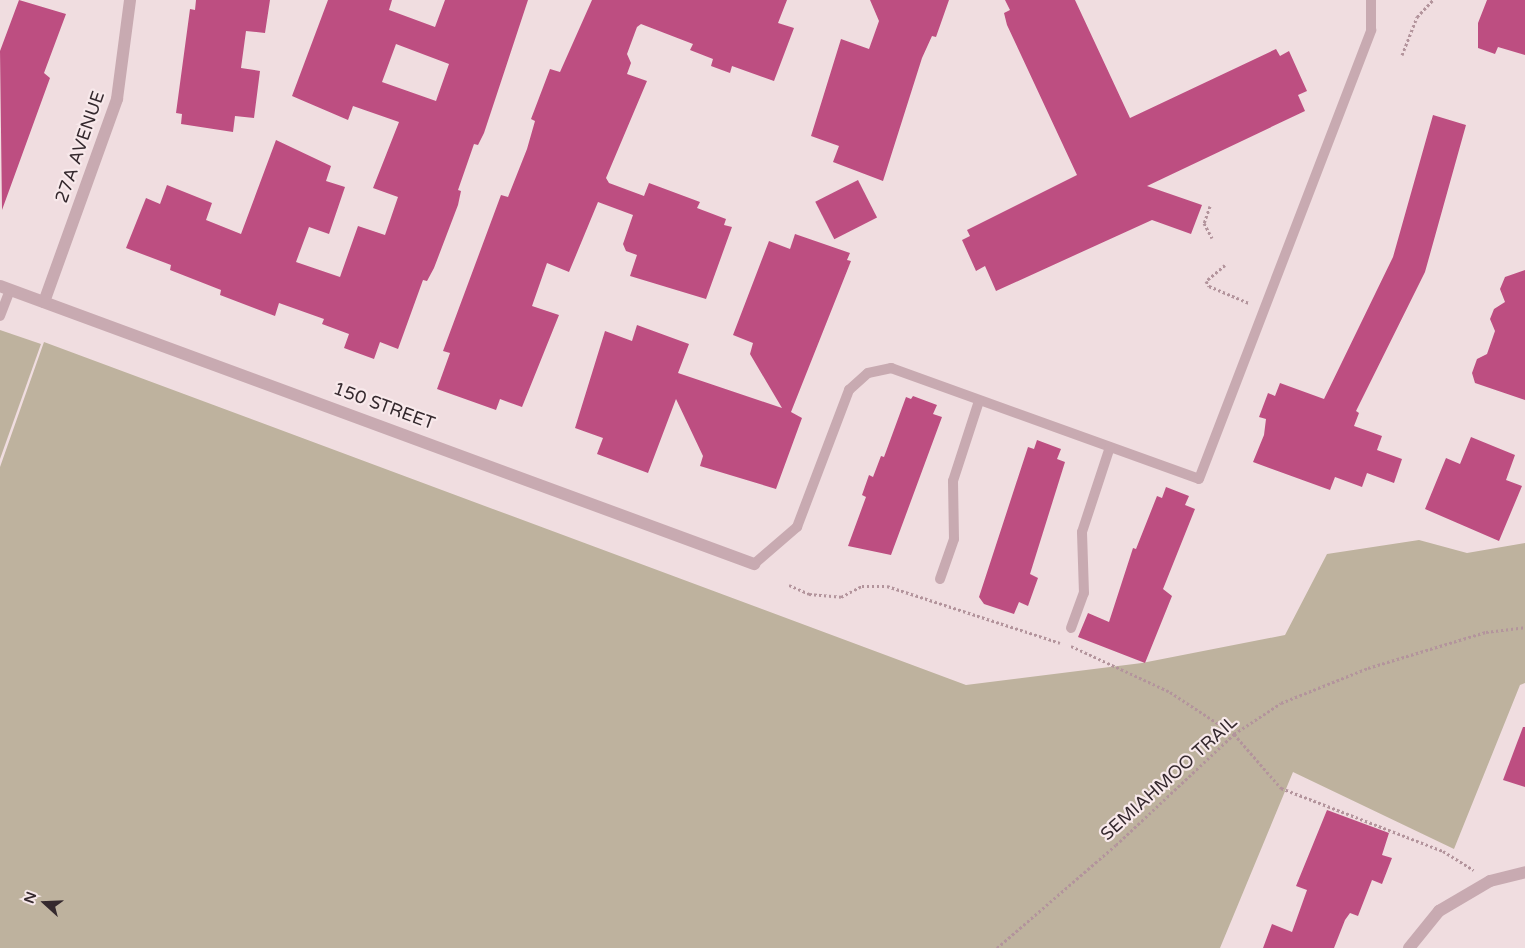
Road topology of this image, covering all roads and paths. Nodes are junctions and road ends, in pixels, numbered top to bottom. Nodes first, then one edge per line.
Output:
1 (130, 0) edge
2 (1371, 0) edge
3 (1433, 0) edge
4 (1402, 54) dead end
5 (1210, 206) dead end
6 (1212, 238) dead end
7 (1225, 265) dead end
8 (5, 288) edge
9 (44, 302) junction
10 (1252, 304) dead end
11 (0, 316) edge
12 (979, 401) junction
13 (1110, 447) junction
14 (754, 564) joint
15 (940, 579) dead end
16 (788, 585) dead end
17 (1525, 627) edge
18 (1071, 628) dead end
19 (1234, 734) junction
20 (1525, 872) edge
21 (1490, 881) junction
22 (997, 948) edge
23 (1409, 948) edge

1 - 9 street, 27A AVENUE
2 - 13 lane
3 - 4 path
5 - 6 path
7 - 10 path
8 - 9 street, 150 STREET
8 - 11 lane
9 - 14 street, 150 STREET
12 - 13 lane
12 - 14 lane
12 - 15 lane
13 - 18 lane
16 - 19 path
17 - 19 path, SEMIAHMOO TRAIL
19 - 21 path
19 - 22 path, SEMIAHMOO TRAIL
20 - 21 street
21 - 23 street

